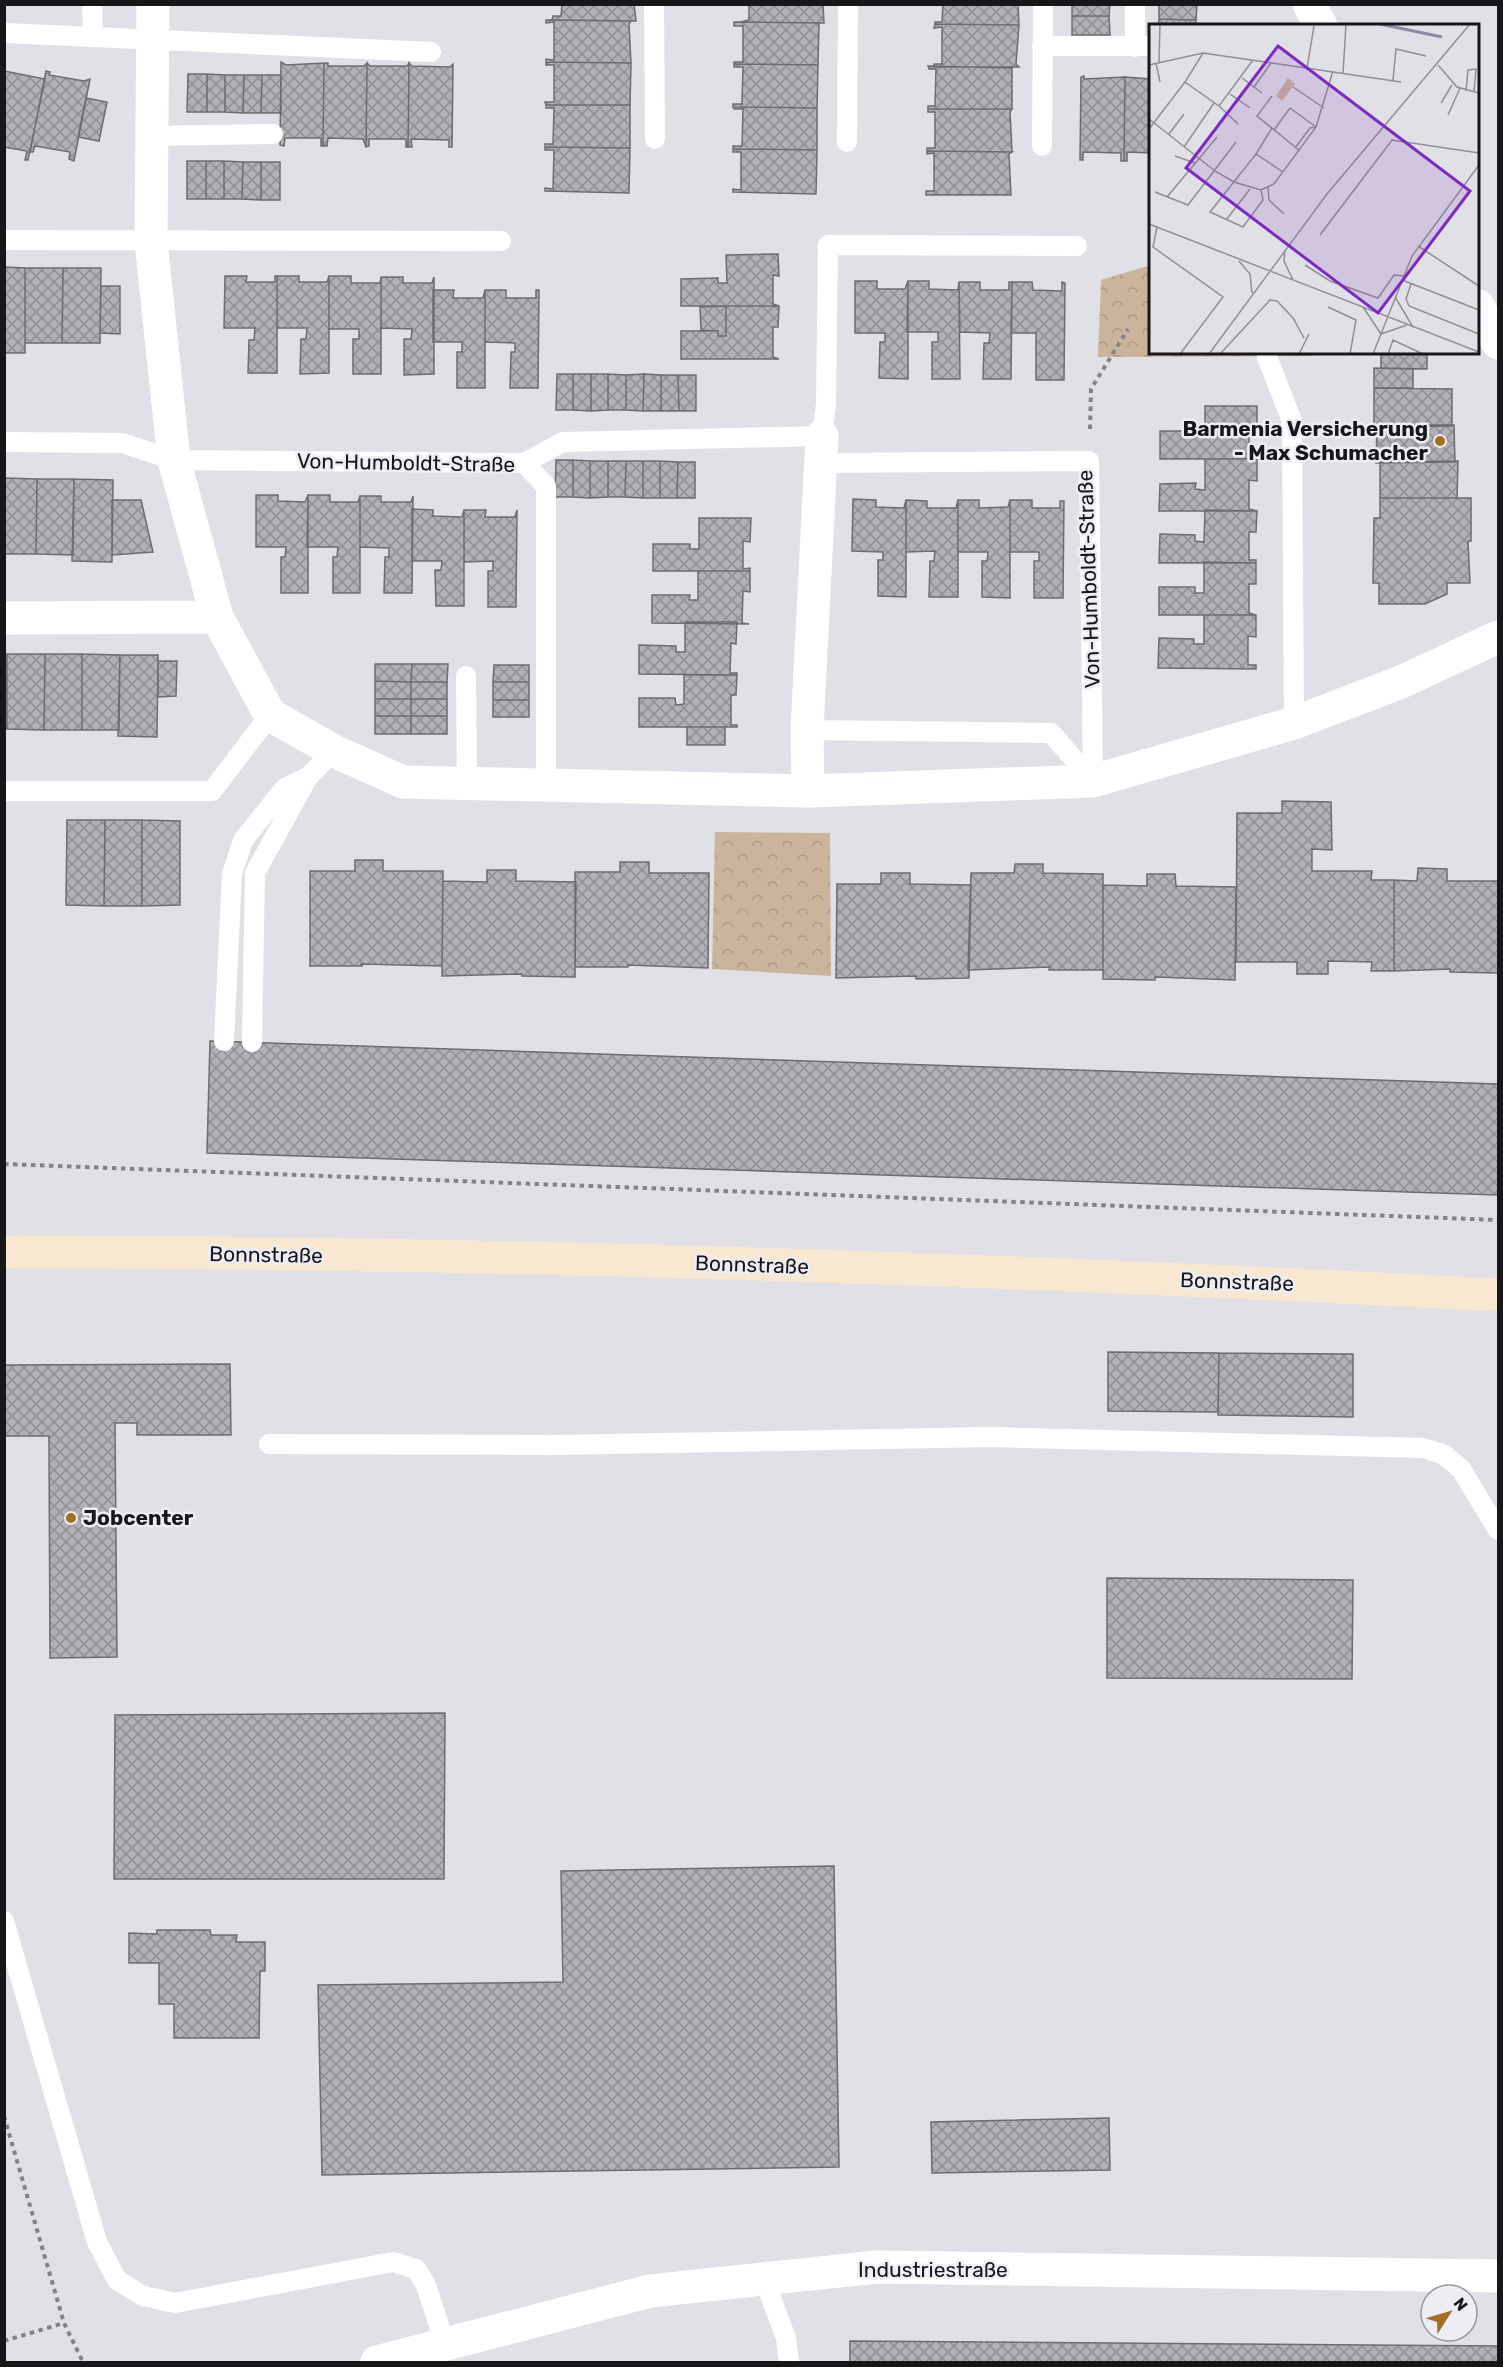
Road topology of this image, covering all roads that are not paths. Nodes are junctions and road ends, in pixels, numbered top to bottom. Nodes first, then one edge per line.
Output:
1 (92, 4) edge
2 (153, 4) edge
3 (654, 4) edge
4 (848, 4) edge
5 (1043, 4) edge
6 (1135, 4) edge
7 (1309, 4) edge
8 (1320, 24) edge
9 (4, 33) edge
10 (93, 36) junction
11 (153, 38) junction
12 (1042, 46) junction
13 (1143, 46) edge
14 (431, 52) dead end
15 (273, 134) dead end
16 (152, 135) junction
17 (655, 139) dead end
18 (848, 142) dead end
19 (1042, 146) dead end
20 (4, 240) edge
21 (501, 241) dead end
22 (151, 242) junction
23 (1077, 246) dead end
24 (1479, 308) edge
25 (1498, 344) edge
26 (1267, 357) dead end
27 (4, 442) edge
28 (821, 450) junction
29 (174, 460) junction
30 (524, 463) junction
31 (217, 617) junction
32 (4, 618) edge
33 (1498, 637) edge
34 (466, 676) dead end
35 (270, 715) junction
36 (1294, 723) junction
37 (807, 730) junction
38 (334, 751) junction
39 (308, 777) junction
40 (1093, 781) junction
41 (467, 783) junction
42 (546, 786) junction
43 (4, 791) edge
44 (808, 791) junction
45 (224, 1041) dead end
46 (252, 1042) dead end
47 (4, 1252) edge
48 (1498, 1295) edge
49 (269, 1444) dead end
50 (1498, 1530) edge
51 (4, 1921) edge
52 (1498, 2276) edge
53 (765, 2279) junction
54 (445, 2344) junction
55 (393, 2360) edge
56 (789, 2362) edge

1 - 10 lane
2 - 11 street
3 - 17 lane
4 - 18 lane
5 - 12 lane
6 - 13 lane
7 - 8 street
9 - 10 lane
10 - 11 lane
11 - 14 lane
11 - 16 street
12 - 13 lane
12 - 19 lane
15 - 16 lane
16 - 22 street
20 - 22 lane
21 - 22 lane
22 - 29 street
23 - 28 lane
24 - 25 street
26 - 36 lane
27 - 29 lane, Von-Humboldt-Straße
28 - 30 lane, Von-Humboldt-Straße
28 - 37 street
28 - 40 lane, Von-Humboldt-Straße
29 - 30 lane, Von-Humboldt-Straße
29 - 31 street
30 - 42 lane, Von-Humboldt-Straße
31 - 32 street
31 - 35 street
33 - 36 street
34 - 41 lane
35 - 38 street
35 - 43 lane
36 - 40 street
37 - 40 lane
37 - 44 street
38 - 39 lane
38 - 41 street
39 - 45 lane
39 - 46 lane
40 - 44 street
41 - 42 street
42 - 44 street
47 - 48 main road, Bonnstraße
49 - 50 lane
51 - 54 lane
52 - 53 street, Industriestraße
53 - 54 street, Industriestraße
53 - 56 lane
54 - 55 street, Industriestraße

